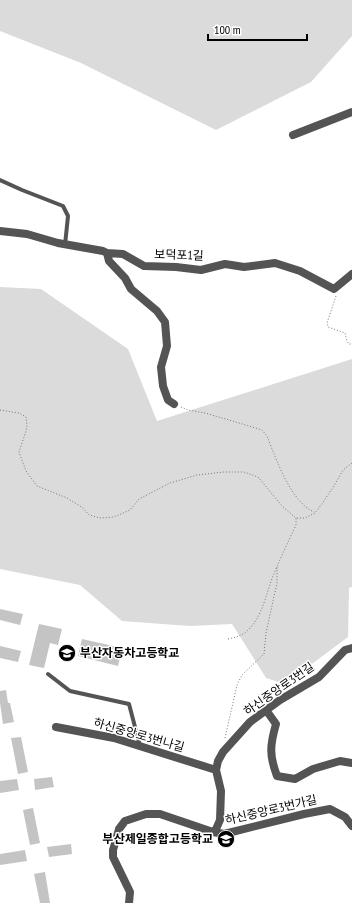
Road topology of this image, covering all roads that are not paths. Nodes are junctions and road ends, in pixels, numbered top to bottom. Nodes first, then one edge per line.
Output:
1 (352, 112) edge
2 (292, 135) dead end
3 (0, 180) edge
4 (0, 231) edge
5 (65, 245) junction
6 (107, 254) junction
7 (352, 274) edge
8 (174, 404) road end
9 (352, 648) edge
10 (48, 674) dead end
11 (266, 710) junction
12 (56, 727) dead end
13 (140, 746) junction
14 (352, 763) edge
15 (216, 770) junction
16 (352, 826) edge
17 (213, 832) junction
18 (129, 903) edge

1 - 2 street
3 - 5 lane
4 - 5 street, 보덕포1길
5 - 6 street, 보덕포1길
6 - 7 street, 보덕포1길
6 - 8 street
9 - 11 street, 하신중앙로3번길
10 - 13 lane
11 - 14 street
11 - 15 street, 하신중앙로3번길
12 - 13 street, 하신중앙로3번나길
13 - 15 street, 하신중앙로3번나길
15 - 17 street
16 - 17 street, 하신중앙로3번가길
17 - 18 street

